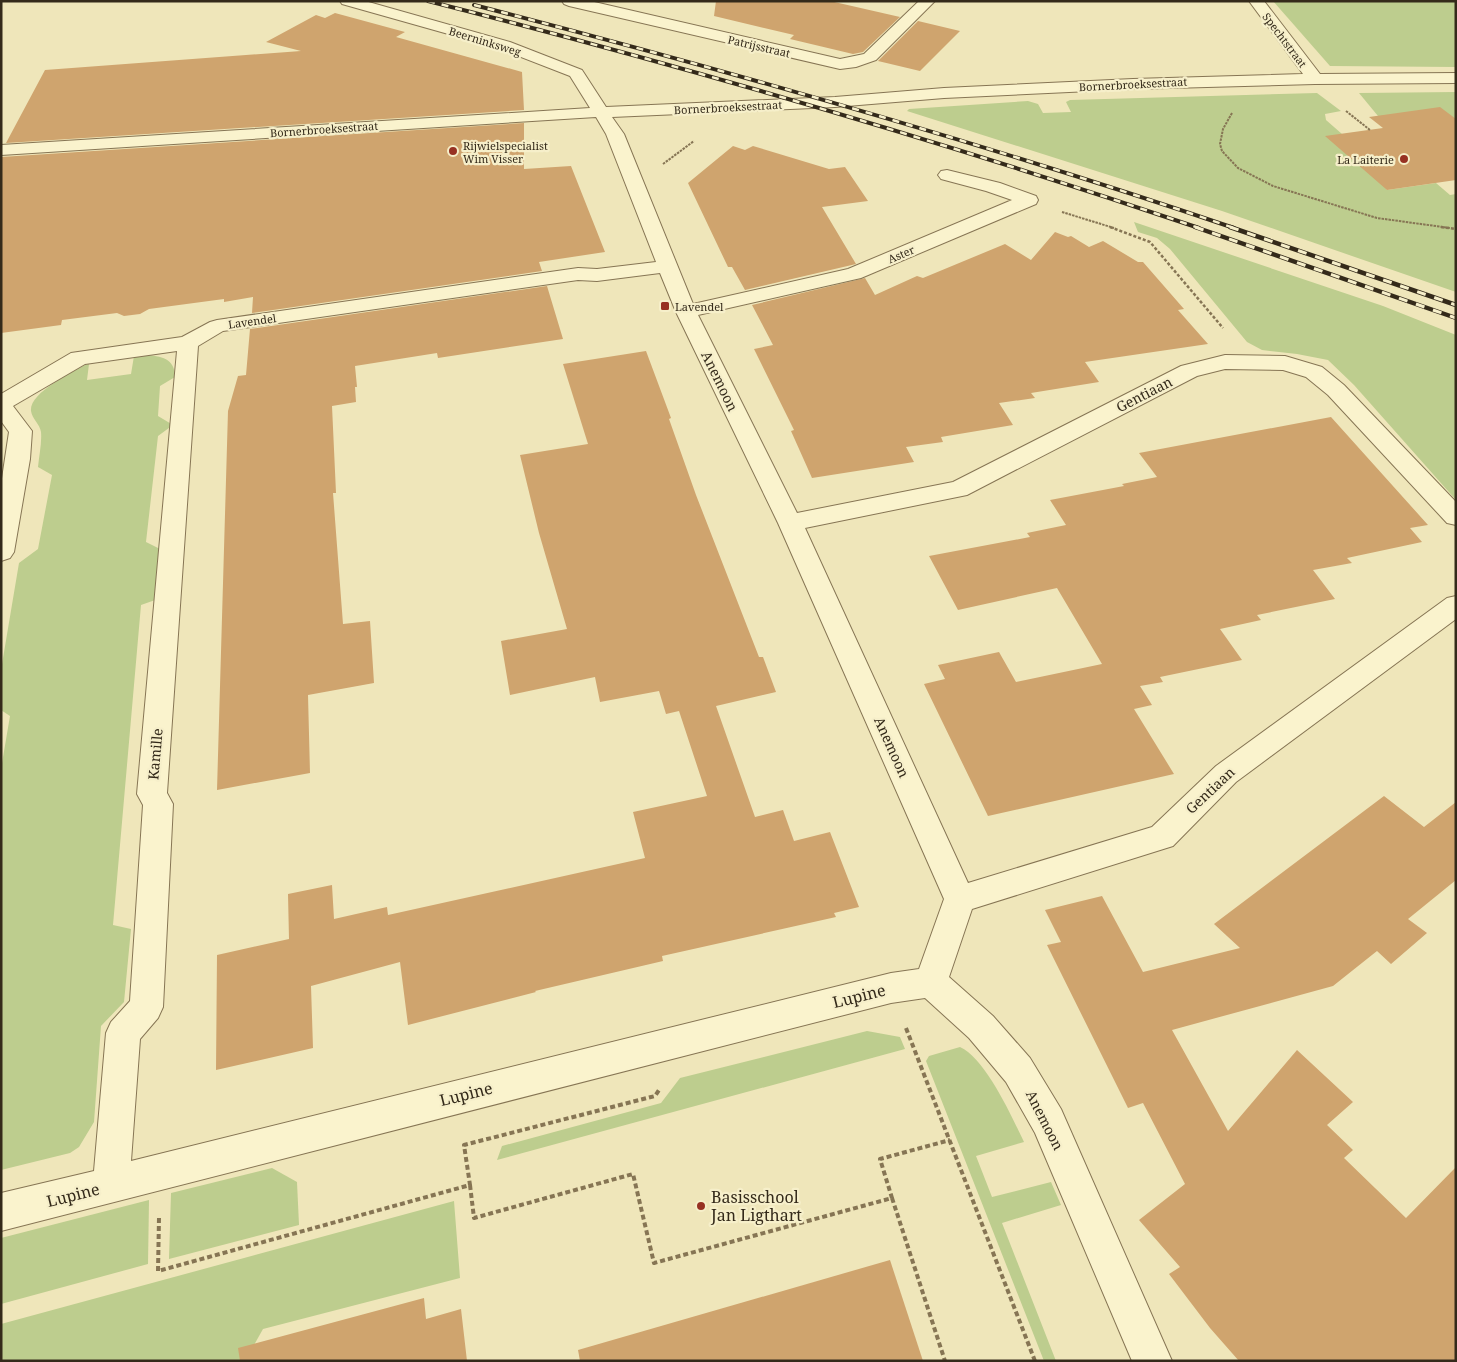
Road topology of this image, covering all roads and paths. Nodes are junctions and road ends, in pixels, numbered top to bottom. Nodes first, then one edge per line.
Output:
1 (347, 1) edge
2 (569, 1) edge
3 (928, 1) edge
4 (1256, 1) edge
5 (1456, 78) edge
6 (1315, 79) junction
7 (1210, 81) junction
8 (744, 106) junction
9 (601, 112) junction
10 (1, 150) edge
11 (947, 175) dead end
12 (636, 184) junction
13 (1029, 200) junction
14 (1456, 229) edge
15 (668, 266) junction
16 (686, 312) junction
17 (188, 343) junction
18 (1250, 362) junction
19 (1, 405) edge
20 (1456, 516) edge
21 (790, 523) junction
22 (1, 552) edge
23 (1456, 605) edge
24 (960, 899) junction
25 (931, 982) junction
26 (897, 1024) dead end
27 (664, 1083) dead end
28 (950, 1140) junction
29 (160, 1170) junction
30 (111, 1185) junction
31 (470, 1186) junction
32 (892, 1198) junction
33 (1, 1212) edge
34 (945, 1361) edge
35 (1035, 1361) edge
36 (1152, 1361) edge

1 - 9 street, Beerninksweg
2 - 3 street, Patrijsstraat
4 - 6 street, Spechtstraat
5 - 6 street, Bornerbroeksestraat
6 - 7 street, Bornerbroeksestraat
7 - 8 street, Bornerbroeksestraat
7 - 14 path
8 - 9 street, Bornerbroeksestraat
8 - 12 path
9 - 10 street, Bornerbroeksestraat
9 - 12 street, Anemoon
11 - 13 street
12 - 15 street, Anemoon
13 - 16 street, Aster
13 - 18 path
15 - 16 street, Anemoon
15 - 17 street, Lavendel
16 - 21 street, Anemoon
17 - 19 street, Lavendel
17 - 30 street, Kamille
18 - 20 street, Gentiaan
18 - 21 street, Gentiaan
19 - 22 street
21 - 24 street, Anemoon
23 - 24 street, Gentiaan
24 - 25 street
25 - 29 street, Lupine
25 - 36 street, Anemoon
26 - 28 path
27 - 31 path
28 - 32 path
28 - 35 path
29 - 30 street, Lupine
29 - 31 path
30 - 33 street, Lupine
31 - 32 path
32 - 34 path

